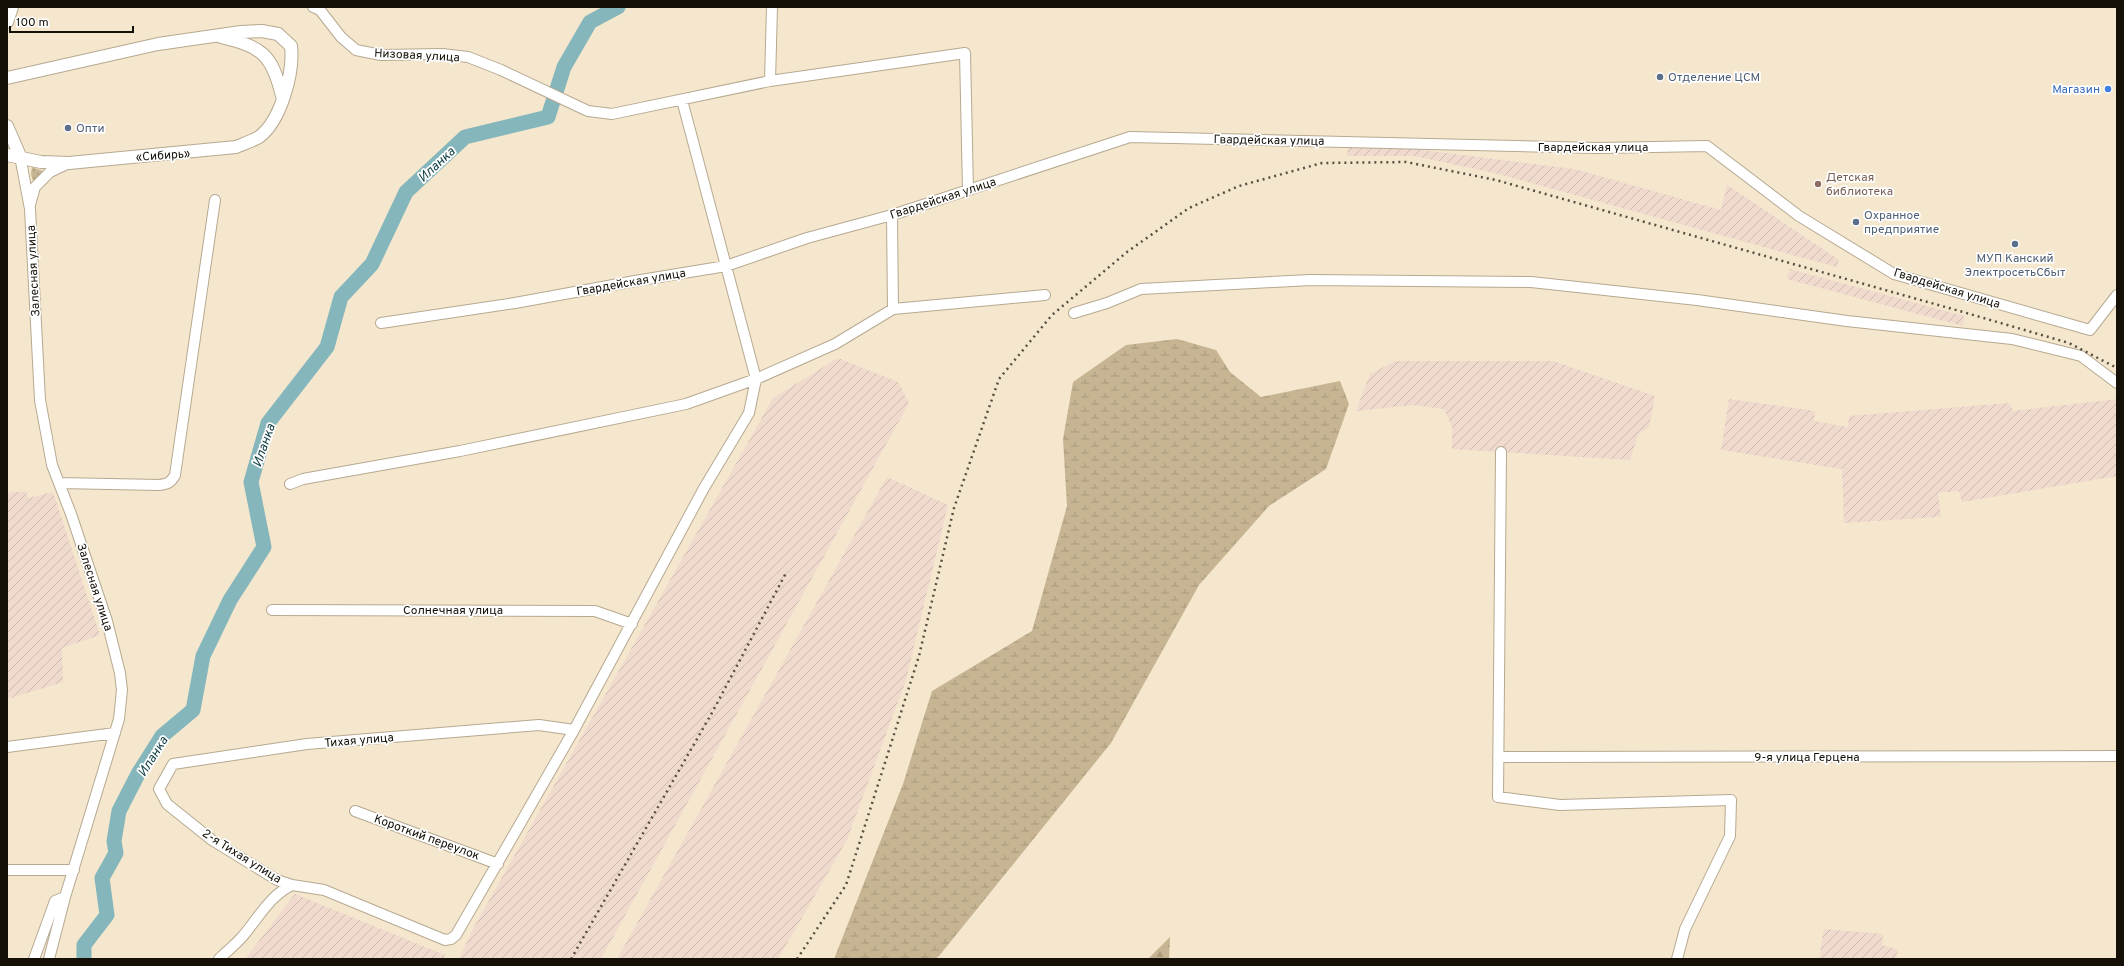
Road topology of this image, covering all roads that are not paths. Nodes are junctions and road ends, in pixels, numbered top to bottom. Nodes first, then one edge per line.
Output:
1 (12, 7) edge
2 (313, 7) edge
3 (772, 7) edge
4 (7, 22) edge
5 (215, 36) junction
6 (7, 78) edge
7 (770, 81) junction
8 (283, 98) junction
9 (682, 100) junction
10 (7, 126) edge
11 (7, 155) edge
12 (20, 156) junction
13 (69, 163) junction
14 (968, 190) junction
15 (215, 200) dead end
16 (30, 209) junction
17 (892, 215) junction
18 (726, 266) junction
19 (1045, 294) dead end
20 (2117, 295) edge
21 (893, 309) junction
22 (1074, 313) dead end
23 (381, 323) dead end
24 (756, 378) junction
25 (2117, 383) edge
26 (1501, 452) dead end
27 (59, 483) junction
28 (290, 484) dead end
29 (272, 610) dead end
30 (632, 624) junction
31 (574, 730) junction
32 (115, 733) junction
33 (7, 747) edge
34 (2117, 756) edge
35 (1498, 757) junction
36 (158, 789) joint
37 (355, 811) dead end
38 (498, 864) junction
39 (7, 870) edge
40 (74, 870) junction
41 (292, 885) junction
42 (65, 897) junction
43 (34, 959) edge
44 (49, 959) edge
45 (219, 959) edge
46 (1677, 959) edge

1 - 4 main road
2 - 9 street, Низовая улица
3 - 7 street
5 - 6 main road, «Сибирь»
5 - 8 main road, «Сибирь»
5 - 8 main road, «Сибирь»
7 - 9 street, Низовая улица
7 - 14 street, Низовая улица
8 - 13 main road, «Сибирь»
9 - 18 street
10 - 12 main road
11 - 12 main road, «Сибирь»
12 - 13 main road, «Сибирь»
12 - 16 street, Залесная улица
13 - 16 street, Залесная улица
14 - 17 street, Гвардейская улица
14 - 20 street, Гвардейская улица
15 - 27 street
16 - 27 street, Залесная улица
17 - 18 street, Гвардейская улица
17 - 21 street
18 - 23 street, Гвардейская улица
18 - 24 street
19 - 21 street
21 - 24 street
22 - 25 street
24 - 28 street
24 - 30 street
26 - 35 street
27 - 32 street, Залесная улица
29 - 30 street, Солнечная улица
30 - 31 street
31 - 36 street, Тихая улица
31 - 38 street
32 - 33 street
32 - 40 street, Залесная улица
34 - 35 street, 9-я улица Герцена
35 - 46 street
36 - 41 street, 2-я Тихая улица
37 - 38 street, Короткий переулок
38 - 41 street, 2-я Тихая улица
39 - 40 street
40 - 42 street, Залесная улица
41 - 45 street
42 - 43 street
42 - 44 street, Залесная улица

